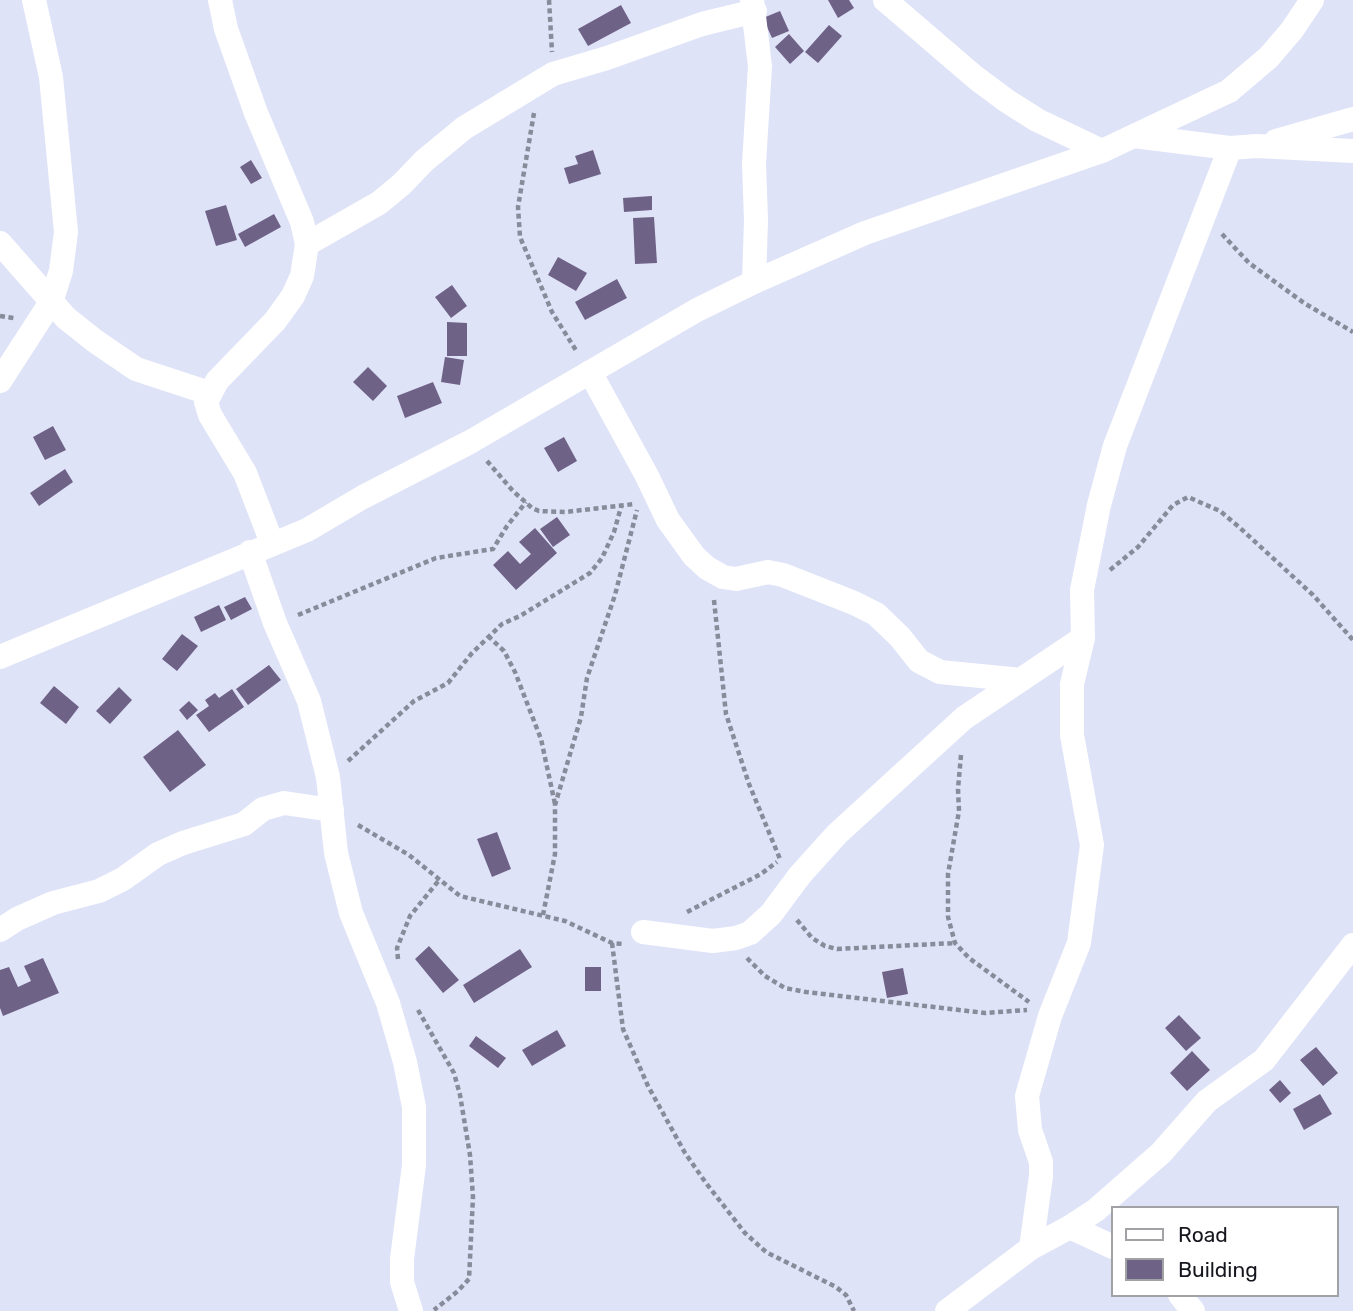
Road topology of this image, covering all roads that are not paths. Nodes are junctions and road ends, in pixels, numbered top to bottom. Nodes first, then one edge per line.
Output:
1 (34, 0) edge
2 (220, 0) edge
3 (885, 0) edge
4 (1312, 0) edge
5 (753, 5) edge
6 (1353, 119) edge
7 (1134, 136) junction
8 (1257, 146) junction
9 (1230, 148) junction
10 (1102, 151) junction
11 (1353, 151) edge
12 (0, 243) edge
13 (307, 244) junction
14 (754, 282) junction
15 (51, 302) junction
16 (590, 372) junction
17 (0, 381) edge
18 (209, 393) junction
19 (261, 548) junction
20 (1083, 638) junction
21 (0, 656) edge
22 (1021, 680) junction
23 (332, 810) junction
24 (0, 930) edge
25 (643, 932) road end
26 (1353, 944) edge
27 (1070, 1227) junction
28 (1112, 1247) edge
29 (1031, 1248) junction
30 (1182, 1297) edge
31 (411, 1311) edge
32 (947, 1311) edge
33 (1193, 1311) edge

1 - 15 street
2 - 13 street
3 - 10 street
4 - 7 street
5 - 13 street
5 - 14 street
6 - 8 street
7 - 9 street
7 - 10 street
8 - 9 street
8 - 11 street
9 - 20 street
10 - 14 street
12 - 15 street
13 - 18 street
14 - 16 street
15 - 17 street
15 - 18 street
16 - 19 street
16 - 22 street
18 - 19 street
19 - 21 street
19 - 23 street
20 - 22 street
20 - 29 street
22 - 25 street
23 - 24 street
23 - 31 street
26 - 27 street
27 - 28 street
27 - 29 street
29 - 32 street
30 - 33 street

